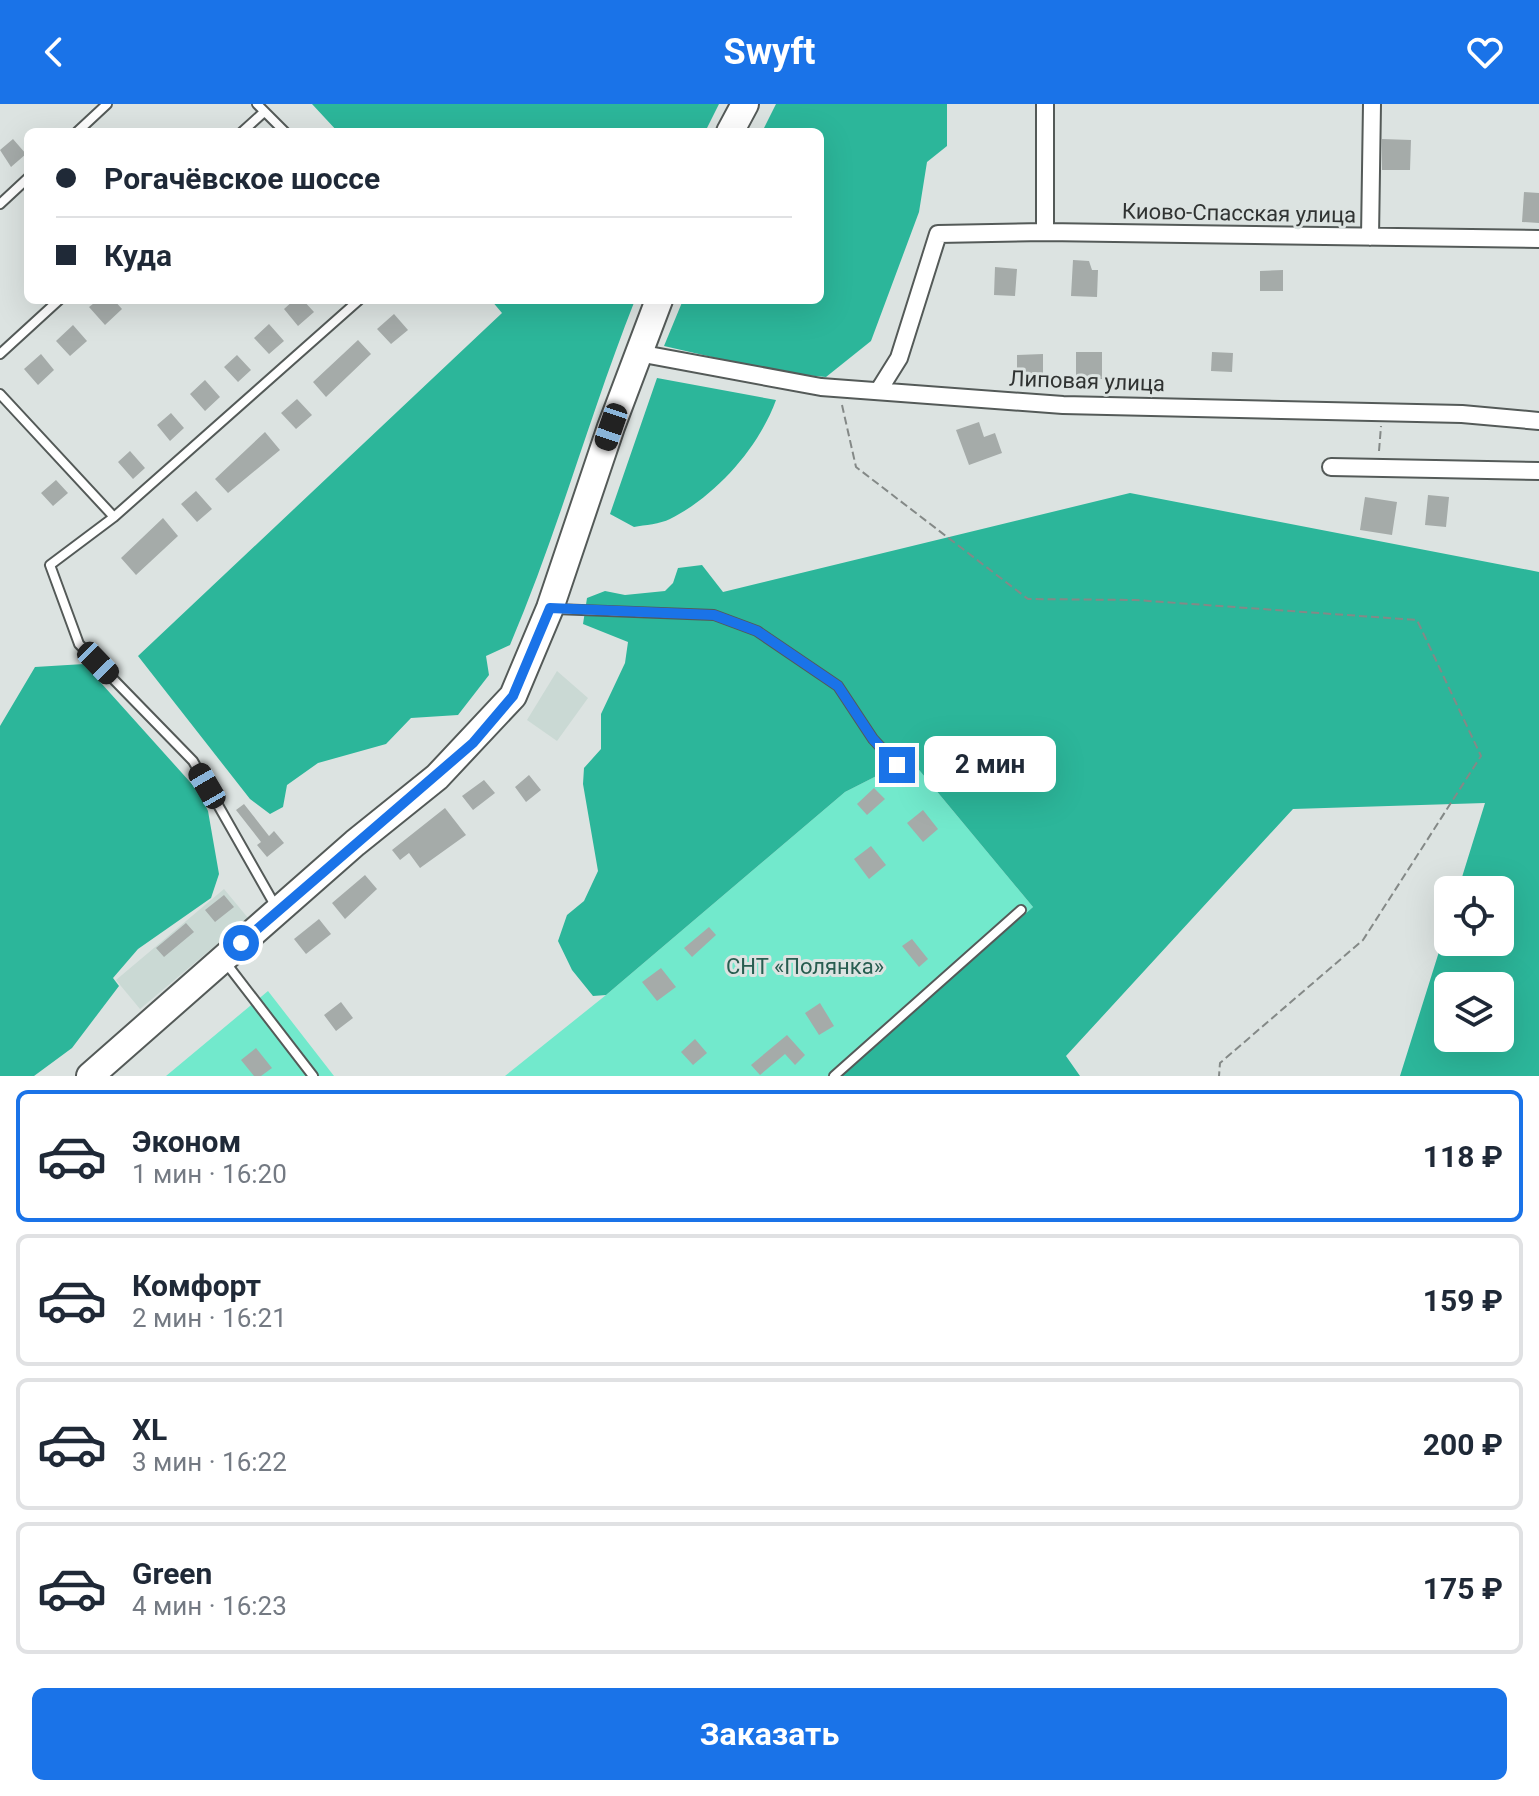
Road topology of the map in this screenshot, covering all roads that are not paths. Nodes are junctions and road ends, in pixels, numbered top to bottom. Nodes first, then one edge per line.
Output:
1 (107, 104) edge
2 (257, 104) edge
3 (745, 104) edge
4 (1045, 104) edge
5 (1372, 104) edge
6 (264, 112) junction
7 (81, 128) edge
8 (246, 128) edge
9 (281, 128) edge
10 (732, 128) edge
11 (24, 182) edge
12 (0, 204) edge
13 (1045, 232) junction
14 (1370, 237) junction
15 (1539, 239) edge
16 (55, 304) edge
17 (354, 304) edge
18 (657, 304) edge
19 (638, 353) junction
20 (0, 354) edge
21 (879, 390) junction
22 (0, 394) edge
23 (1539, 421) edge
24 (1331, 467) dead end
25 (1539, 471) edge
26 (114, 517) junction
27 (550, 608) junction
28 (897, 765) dead end
29 (1021, 910) dead end
30 (278, 911) junction
31 (223, 959) junction
32 (90, 1076) edge
33 (313, 1076) edge
34 (834, 1076) edge

1 - 7 lane
2 - 6 lane
3 - 10 main road
4 - 13 street
5 - 14 street
6 - 8 lane
6 - 9 lane
11 - 12 lane
13 - 14 street, Киово-Спасская улица
13 - 21 street, Киово-Спасская улица
14 - 15 street, Киово-Спасская улица
16 - 20 lane
17 - 26 lane
18 - 19 main road
19 - 21 street, Липовая улица
19 - 27 main road
21 - 23 street, Липовая улица
22 - 26 lane
24 - 25 street
26 - 30 lane
27 - 28 lane
27 - 30 main road
29 - 34 lane
30 - 31 main road
31 - 32 main road
31 - 33 lane

